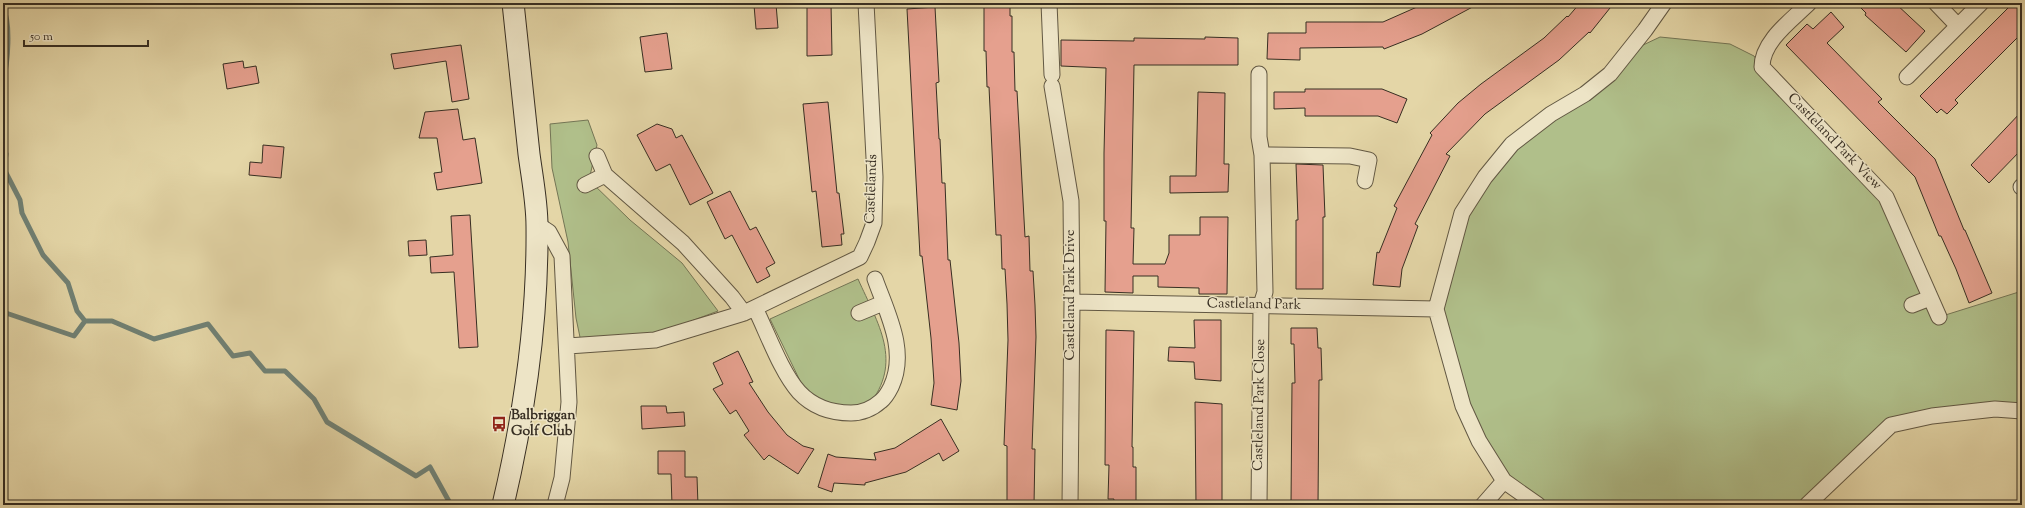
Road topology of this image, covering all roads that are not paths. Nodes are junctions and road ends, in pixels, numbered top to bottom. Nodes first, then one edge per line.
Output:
1 (513, 3) edge
2 (866, 3) edge
3 (1049, 3) edge
4 (1664, 3) edge
5 (1808, 3) edge
6 (1936, 3) edge
7 (1981, 3) edge
8 (1958, 26) junction
9 (1259, 74) dead end
10 (1907, 77) dead end
11 (1262, 155) junction
12 (597, 156) dead end
13 (605, 175) junction
14 (1365, 180) dead end
15 (585, 185) dead end
16 (537, 224) junction
17 (875, 279) dead end
18 (1930, 298) junction
19 (1072, 302) junction
20 (883, 303) junction
21 (1261, 305) junction
22 (1912, 305) dead end
23 (749, 310) junction
24 (1436, 310) junction
25 (859, 313) dead end
26 (1939, 317) dead end
27 (568, 346) junction
28 (2022, 411) edge
29 (1504, 481) junction
30 (503, 505) edge
31 (555, 505) edge
32 (1070, 505) edge
33 (1259, 505) edge
34 (1483, 505) edge
35 (1538, 505) edge
36 (1807, 505) edge

1 - 16 main road
2 - 23 street, Castlelands
3 - 19 street, Castleland Park Drive
4 - 24 street
5 - 18 street, Castleland Park View
6 - 8 street
7 - 8 street
8 - 10 street
9 - 11 street, Castleland Park Close
11 - 14 street
11 - 21 street, Castleland Park Close
12 - 13 street
13 - 15 street
13 - 23 street
16 - 27 street
16 - 30 main road
17 - 20 street
18 - 22 street
18 - 26 street, Castleland Park View
19 - 21 street, Castleland Park
19 - 32 street, Castleland Park Drive
20 - 23 street
20 - 25 street
21 - 24 street, Castleland Park
21 - 33 street, Castleland Park Close
23 - 27 street, Castlelands
24 - 29 street
27 - 31 street
28 - 36 street
29 - 34 street
29 - 35 street

